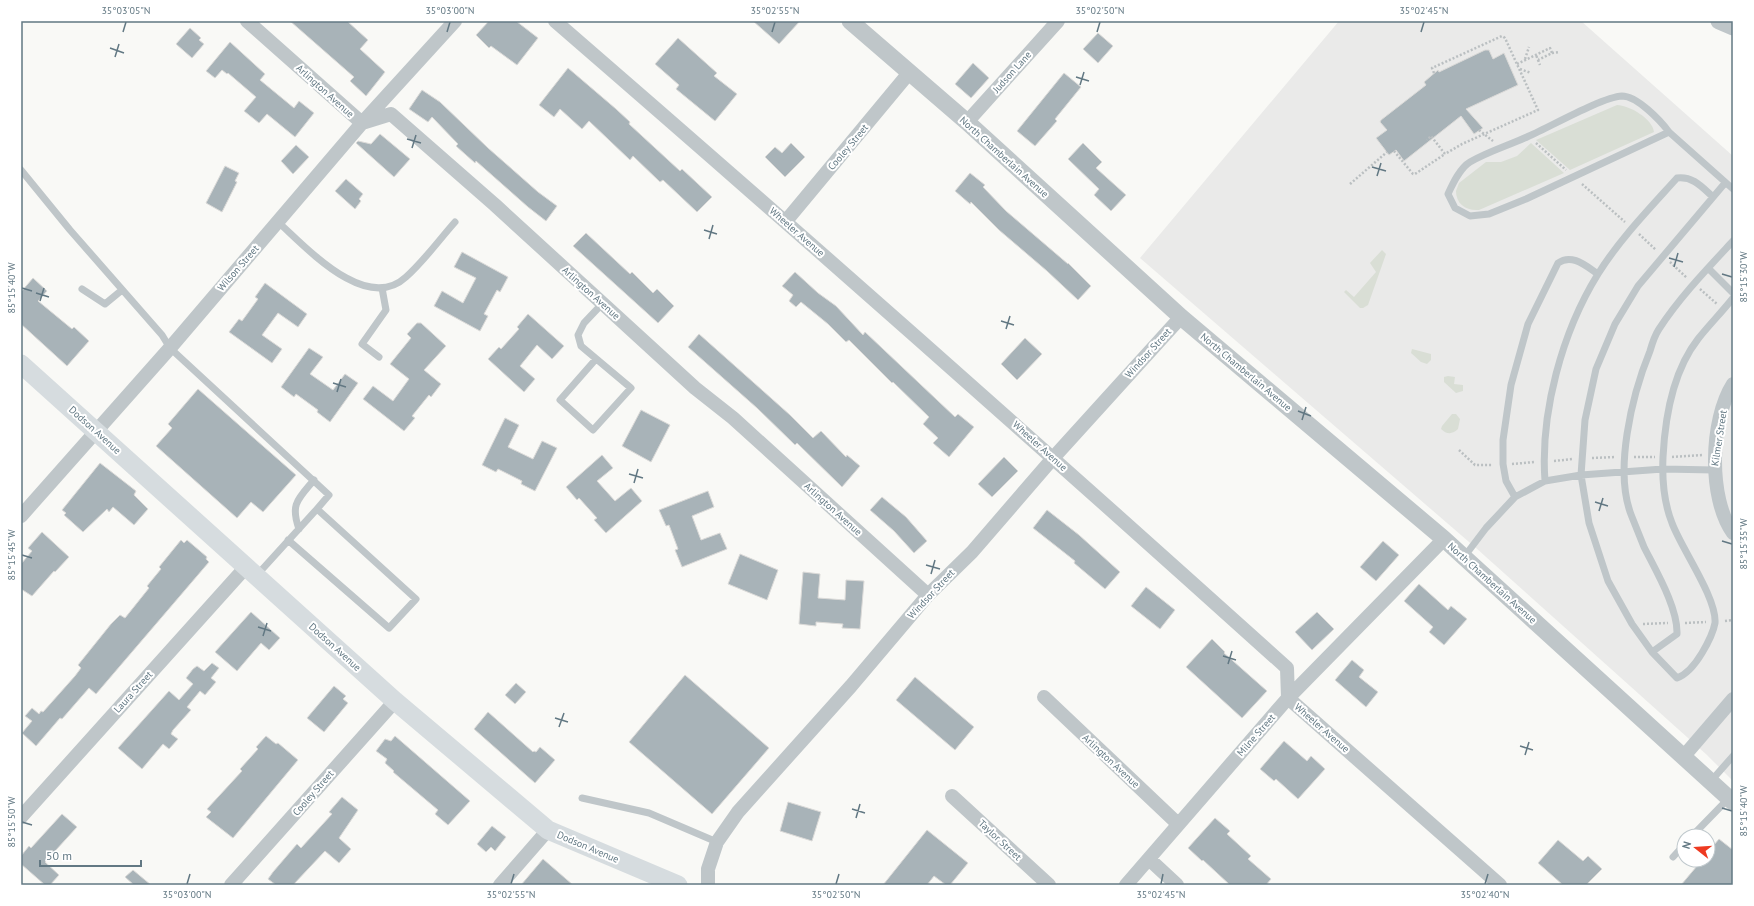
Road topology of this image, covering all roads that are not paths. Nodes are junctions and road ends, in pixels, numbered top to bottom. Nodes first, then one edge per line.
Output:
1 (247, 21) edge
2 (455, 21) edge
3 (555, 21) edge
4 (850, 21) edge
5 (1058, 21) edge
6 (1719, 21) edge
7 (1733, 27) edge
8 (909, 73) junction
9 (967, 122) junction
10 (362, 123) junction
11 (1670, 132) junction
12 (21, 170) edge
13 (1725, 183) junction
14 (1733, 189) edge
15 (1713, 197) junction
16 (786, 221) junction
17 (278, 222) junction
18 (455, 222) dead end
19 (1733, 241) edge
20 (1708, 268) junction
21 (1598, 274) junction
22 (382, 288) junction
23 (82, 289) dead end
24 (122, 290) junction
25 (1733, 293) edge
26 (1733, 298) edge
27 (602, 304) junction
28 (1181, 317) junction
29 (170, 348) junction
30 (379, 357) dead end
31 (596, 359) junction
32 (21, 364) edge
33 (1732, 386) edge
34 (97, 431) junction
35 (1054, 457) junction
36 (1663, 469) junction
37 (1714, 470) junction
38 (1624, 473) junction
39 (1581, 476) junction
40 (314, 480) junction
41 (1545, 481) junction
42 (1515, 497) junction
43 (317, 509) junction
44 (21, 516) edge
45 (298, 529) junction
46 (1733, 533) edge
47 (1444, 539) junction
48 (288, 540) junction
49 (1464, 557) junction
50 (250, 572) junction
51 (928, 595) junction
52 (1652, 652) junction
53 (1044, 697) dead end
54 (1288, 698) junction
55 (1733, 699) edge
56 (394, 701) junction
57 (1684, 756) junction
58 (1733, 756) edge
59 (1711, 781) junction
60 (952, 796) dead end
61 (582, 798) dead end
62 (1731, 800) edge
63 (21, 817) edge
64 (1178, 824) junction
65 (1701, 828) edge
66 (548, 830) junction
67 (717, 842) junction
68 (1676, 854) edge
69 (1673, 857) dead end
70 (1149, 859) junction
71 (232, 885) edge
72 (500, 885) edge
73 (678, 885) edge
74 (708, 885) edge
75 (1049, 885) edge
76 (1126, 885) edge
77 (1177, 885) edge
78 (1500, 885) edge

1 - 10 street, Arlington Avenue
2 - 10 street, Wilson Street
3 - 16 street, Wheeler Avenue
4 - 8 street, North Chamberlain Avenue
5 - 9 street, Judson Lane
6 - 7 street
8 - 9 street, North Chamberlain Avenue
8 - 16 street, Cooley Street
9 - 28 street, North Chamberlain Avenue
10 - 17 street, Wilson Street
10 - 27 street, Arlington Avenue
11 - 11 lane
11 - 13 lane
12 - 24 lane
13 - 14 lane
13 - 15 lane
15 - 21 lane
15 - 39 lane
16 - 35 street, Wheeler Avenue
17 - 22 lane
17 - 29 street, Wilson Street
18 - 22 lane
19 - 20 lane
20 - 25 lane
20 - 38 lane
21 - 41 lane
21 - 42 lane
22 - 30 lane
23 - 24 lane
24 - 29 lane
26 - 36 lane
27 - 31 lane
27 - 51 street, Arlington Avenue
28 - 35 street, Windsor Street
28 - 47 street, North Chamberlain Avenue
29 - 34 street, Wilson Street
29 - 40 lane
31 - 31 lane
32 - 34 main road, Dodson Avenue
33 - 37 street, Kilmer Street
34 - 44 street, Wilson Street
34 - 50 main road, Dodson Avenue
35 - 51 street, Windsor Street
35 - 54 street, Wheeler Avenue
36 - 37 lane
36 - 38 lane
36 - 52 lane
37 - 46 street, Kilmer Street
38 - 39 lane
38 - 52 lane
39 - 41 lane
39 - 52 lane
40 - 43 lane
40 - 45 lane
41 - 42 lane
42 - 49 lane
43 - 45 lane
43 - 48 lane
45 - 48 lane
47 - 49 street, North Chamberlain Avenue
47 - 54 street, Milne Street
48 - 50 lane
49 - 57 street, North Chamberlain Avenue
50 - 56 main road, Dodson Avenue
50 - 63 street, Laura Street
51 - 67 street, Windsor Street
53 - 64 street, Arlington Avenue
54 - 64 street, Milne Street
54 - 78 street, Wheeler Avenue
55 - 57 street
56 - 66 main road, Dodson Avenue
56 - 71 street, Cooley Street
57 - 59 street, North Chamberlain Avenue
58 - 59 lane
59 - 62 street, North Chamberlain Avenue
60 - 75 street, Taylor Street
61 - 67 lane
62 - 65 lane
64 - 70 street, Milne Street
66 - 72 street
66 - 73 main road, Dodson Avenue
67 - 74 street, Windsor Street
68 - 69 lane
70 - 76 street, Milne Street
70 - 77 street

